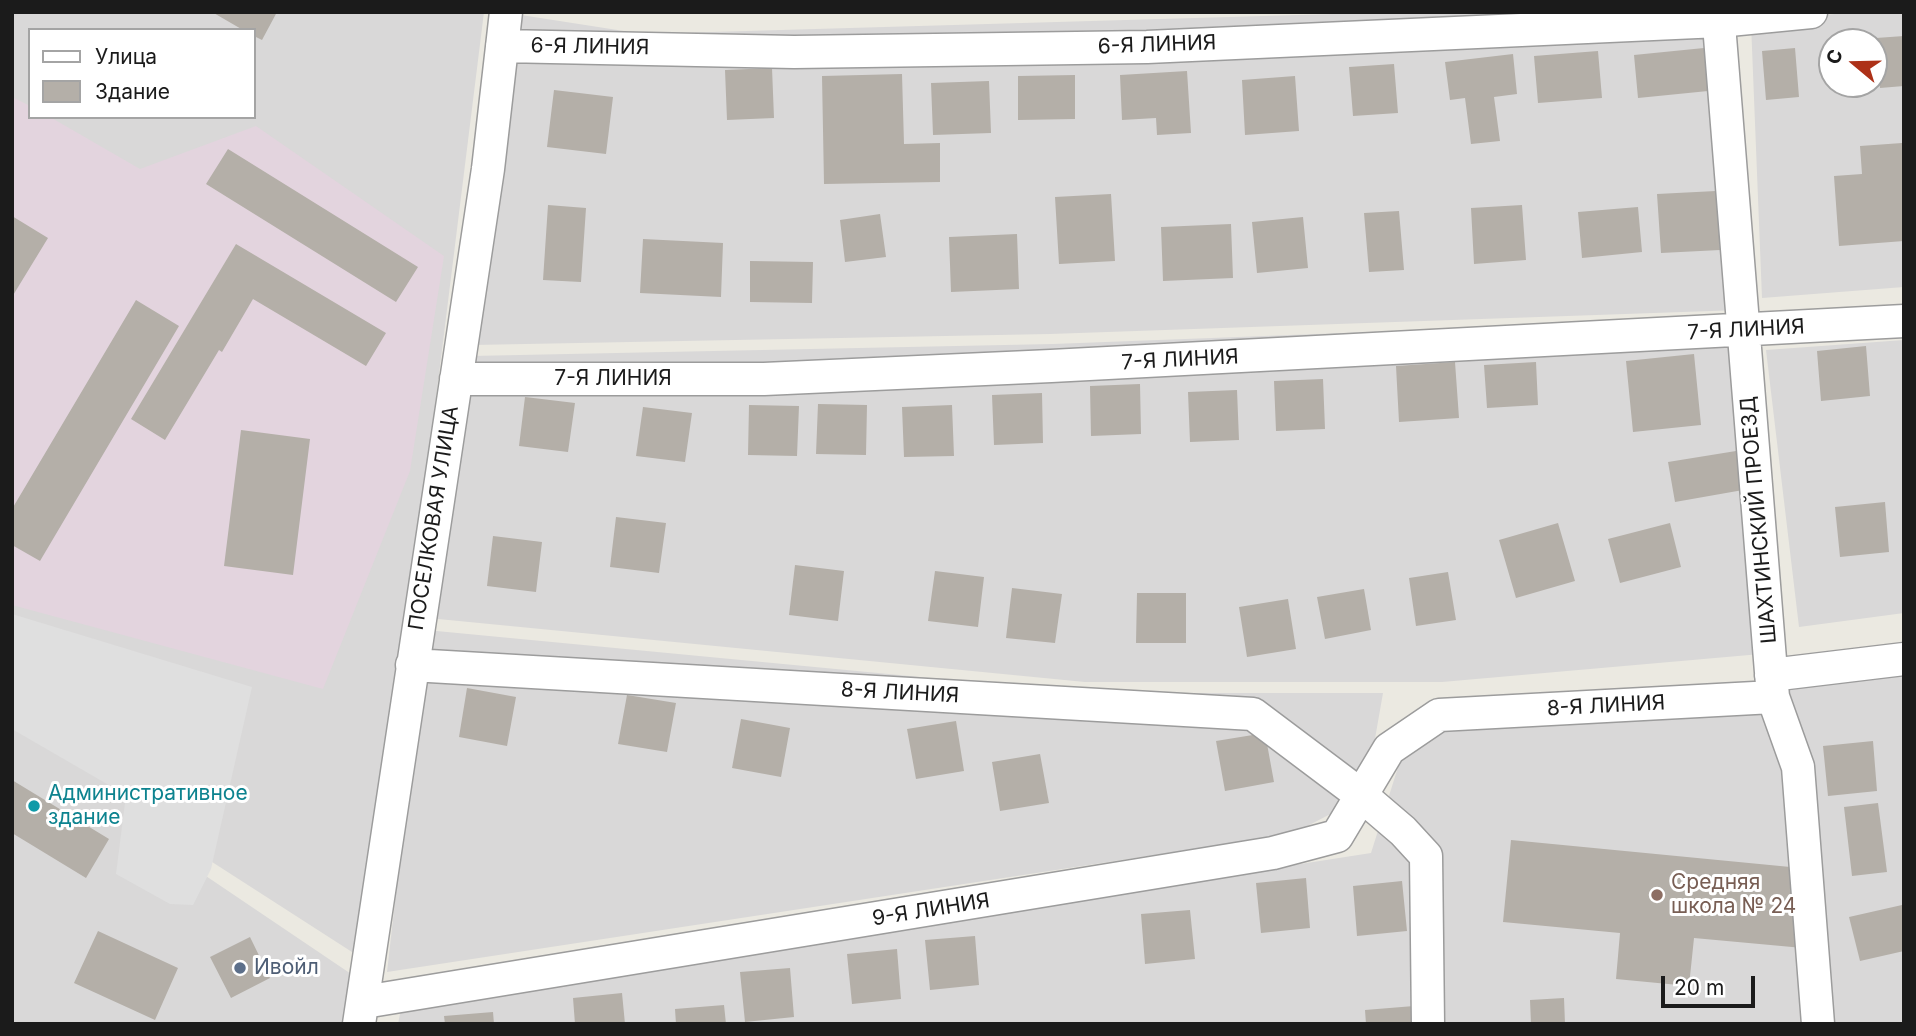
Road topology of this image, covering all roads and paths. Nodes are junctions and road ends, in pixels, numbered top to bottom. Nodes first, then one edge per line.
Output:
1 (506, 12) edge
2 (1811, 12) edge
3 (1718, 16) edge
4 (502, 46) junction
5 (1904, 321) edge
6 (1744, 331) junction
7 (456, 379) junction
8 (1904, 659) edge
9 (412, 665) junction
10 (1772, 686) junction
11 (1439, 715) joint
12 (1362, 796) junction
13 (361, 1013) edge
14 (1429, 1024) edge
15 (1818, 1024) edge

1 - 4 street, ПОСЕЛКОВАЯ УЛИЦА
2 - 3 street, 6-Я ЛИНИЯ
3 - 4 street, 6-Я ЛИНИЯ
3 - 6 street, ШАХТИНСКИЙ ПРОЕЗД
4 - 7 street, ПОСЕЛКОВАЯ УЛИЦА
5 - 6 street, 7-Я ЛИНИЯ
6 - 7 street, 7-Я ЛИНИЯ
6 - 10 street, ШАХТИНСКИЙ ПРОЕЗД
7 - 9 street, ПОСЕЛКОВАЯ УЛИЦА
8 - 10 street, 8-Я ЛИНИЯ
9 - 12 street, 8-Я ЛИНИЯ
9 - 13 street, ПОСЕЛКОВАЯ УЛИЦА
10 - 11 street, 8-Я ЛИНИЯ
10 - 15 street, ШАХТИНСКИЙ ПРОЕЗД
11 - 12 street, 9-Я ЛИНИЯ
12 - 13 street, 9-Я ЛИНИЯ
12 - 14 street, 8-Я ЛИНИЯ

